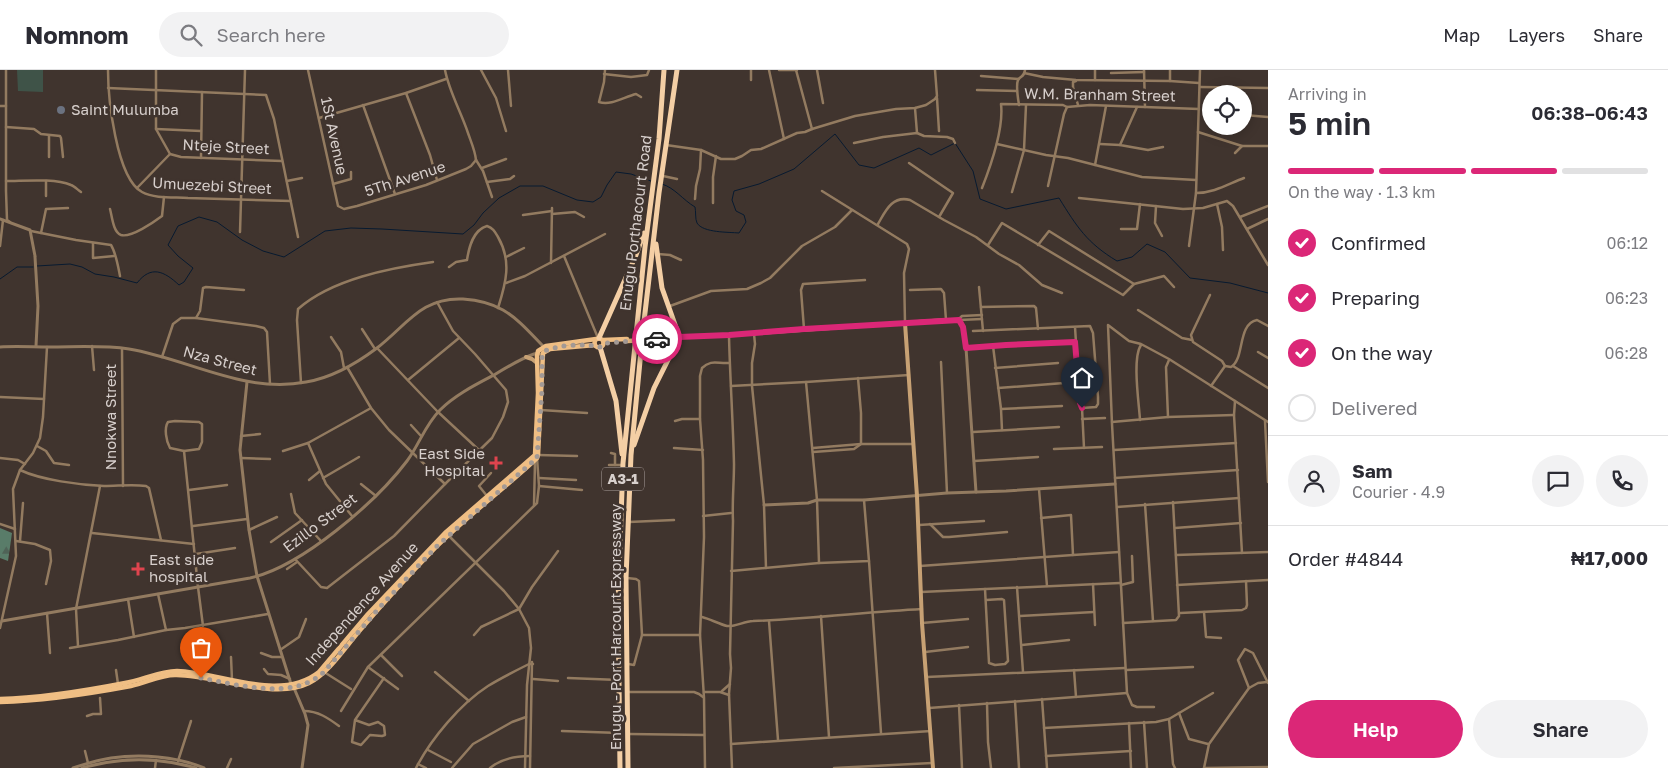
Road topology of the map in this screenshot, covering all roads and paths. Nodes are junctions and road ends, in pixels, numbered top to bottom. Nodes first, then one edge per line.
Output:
1 (6, 70) edge
2 (108, 70) edge
3 (156, 70) edge
4 (245, 70) edge
5 (308, 70) edge
6 (445, 70) edge
7 (481, 70) edge
8 (508, 70) edge
9 (649, 70) edge
10 (664, 70) edge
11 (677, 70) edge
12 (751, 70) edge
13 (770, 70) edge
14 (780, 70) edge
15 (797, 70) edge
16 (817, 70) edge
17 (935, 70) edge
18 (1095, 70) edge
19 (1170, 70) edge
20 (1200, 70) edge
21 (1144, 71) edge
22 (604, 72) edge
23 (1025, 72) edge
24 (1111, 73) dead end
25 (981, 76) dead end
26 (446, 79) junction
27 (1019, 79) junction
28 (751, 80) dead end
29 (1076, 80) junction
30 (1095, 80) junction
31 (1144, 80) junction
32 (1170, 82) junction
33 (1200, 83) junction
34 (1200, 87) joint
35 (108, 88) junction
36 (1252, 88) edge
37 (1268, 88) edge
38 (156, 90) junction
39 (977, 90) dead end
40 (1017, 91) junction
41 (202, 92) junction
42 (244, 93) junction
43 (406, 93) junction
44 (641, 97) dead end
45 (937, 98) junction
46 (823, 103) dead end
47 (364, 105) junction
48 (1019, 105) junction
49 (1026, 105) junction
50 (1078, 105) junction
51 (0, 106) edge
52 (6, 106) junction
53 (511, 106) dead end
54 (1067, 106) junction
55 (1106, 106) junction
56 (1137, 107) junction
57 (915, 108) junction
58 (1145, 108) junction
59 (1199, 109) junction
60 (1252, 116) edge
61 (1268, 117) edge
62 (319, 118) junction
63 (6, 127) junction
64 (156, 129) junction
65 (812, 129) junction
66 (202, 131) junction
67 (506, 131) dead end
68 (939, 131) dead end
69 (1198, 132) junction
70 (917, 133) junction
71 (49, 136) junction
72 (784, 139) junction
73 (854, 143) dead end
74 (955, 143) dead end
75 (997, 144) junction
76 (1100, 144) junction
77 (666, 145) junction
78 (1120, 145) junction
79 (1242, 146) junction
80 (1268, 146) edge
81 (1163, 147) dead end
82 (0, 149) edge
83 (6, 149) junction
84 (701, 150) junction
85 (1024, 150) junction
86 (1235, 153) dead end
87 (170, 154) junction
88 (716, 156) junction
89 (1055, 156) junction
90 (49, 157) dead end
91 (63, 157) dead end
92 (201, 158) junction
93 (506, 159) dead end
94 (241, 160) junction
95 (476, 160) junction
96 (282, 161) junction
97 (909, 163) dead end
98 (1096, 165) junction
99 (482, 168) junction
100 (351, 172) dead end
101 (514, 176) dead end
102 (661, 176) junction
103 (302, 178) dead end
104 (1244, 178) dead end
105 (677, 179) dead end
106 (437, 180) junction
107 (1196, 180) junction
108 (6, 181) junction
109 (287, 181) junction
110 (46, 182) junction
111 (487, 182) junction
112 (333, 184) junction
113 (1048, 186) dead end
114 (137, 188) junction
115 (982, 188) dead end
116 (822, 191) dead end
117 (80, 192) dead end
118 (1012, 192) dead end
119 (1196, 193) junction
120 (395, 194) junction
121 (46, 196) dead end
122 (164, 197) junction
123 (492, 197) dead end
124 (1079, 198) dead end
125 (241, 199) junction
126 (695, 199) dead end
127 (291, 201) junction
128 (713, 203) dead end
129 (1140, 204) junction
130 (1217, 204) junction
131 (338, 206) joint
132 (1156, 206) junction
133 (1268, 206) edge
134 (68, 208) dead end
135 (1193, 208) junction
136 (110, 209) dead end
137 (852, 210) junction
138 (552, 211) junction
139 (523, 215) dead end
140 (584, 217) dead end
141 (939, 217) junction
142 (1240, 217) junction
143 (1268, 219) edge
144 (2, 220) edge
145 (648, 220) junction
146 (10, 223) junction
147 (878, 224) junction
148 (1121, 229) dead end
149 (1247, 229) junction
150 (31, 231) junction
151 (240, 232) dead end
152 (41, 233) junction
153 (605, 234) dead end
154 (298, 236) dead end
155 (654, 236) junction
156 (1162, 236) dead end
157 (93, 243) junction
158 (988, 245) junction
159 (1038, 245) junction
160 (0, 246) edge
161 (1189, 246) dead end
162 (524, 248) dead end
163 (1223, 250) dead end
164 (657, 254) junction
165 (114, 256) junction
166 (564, 256) junction
167 (506, 257) junction
168 (681, 260) dead end
169 (433, 262) dead end
170 (551, 263) junction
171 (1268, 265) edge
172 (449, 267) dead end
173 (120, 276) dead end
174 (865, 280) dead end
175 (506, 283) junction
176 (1134, 284) junction
177 (979, 287) dead end
178 (1174, 287) dead end
179 (244, 290) dead end
180 (910, 290) dead end
181 (1062, 293) dead end
182 (1210, 295) dead end
183 (437, 302) junction
184 (669, 307) junction
185 (980, 307) junction
186 (498, 308) junction
187 (1138, 310) dead end
188 (982, 315) junction
189 (196, 318) junction
190 (946, 320) junction
191 (959, 320) junction
192 (982, 320) junction
193 (905, 323) junction
194 (1268, 326) edge
195 (1075, 327) junction
196 (362, 328) dead end
197 (804, 329) junction
198 (1038, 329) junction
199 (983, 331) junction
200 (973, 332) dead end
201 (754, 334) junction
202 (729, 335) junction
203 (331, 337) dead end
204 (678, 337) junction
205 (458, 338) junction
206 (1192, 340) junction
207 (599, 342) junction
208 (1075, 342) junction
209 (1141, 344) junction
210 (36, 346) junction
211 (92, 346) junction
212 (993, 346) junction
213 (0, 347) edge
214 (47, 347) junction
215 (122, 348) junction
216 (966, 348) junction
217 (376, 349) junction
218 (542, 351) junction
219 (1258, 352) dead end
220 (162, 357) junction
221 (526, 357) junction
222 (1268, 358) edge
223 (1170, 359) junction
224 (537, 362) junction
225 (941, 362) dead end
226 (729, 363) junction
227 (1058, 363) dead end
228 (1225, 366) junction
229 (1233, 366) junction
230 (346, 367) junction
231 (995, 368) junction
232 (94, 370) dead end
233 (493, 375) junction
234 (909, 375) junction
235 (858, 378) junction
236 (408, 380) junction
237 (247, 382) junction
238 (806, 382) junction
239 (301, 383) junction
240 (1064, 383) dead end
241 (270, 384) junction
242 (731, 386) junction
243 (752, 386) junction
244 (1211, 386) junction
245 (998, 388) junction
246 (1268, 388) edge
247 (0, 397) edge
248 (44, 399) junction
249 (1235, 401) junction
250 (1062, 406) dead end
251 (371, 408) junction
252 (1082, 408) junction
253 (1001, 409) junction
254 (541, 410) junction
255 (438, 412) junction
256 (587, 413) dead end
257 (1234, 415) junction
258 (1168, 417) junction
259 (1105, 418) dead end
260 (700, 419) junction
261 (1082, 419) junction
262 (1140, 420) junction
263 (676, 421) dead end
264 (1267, 421) edge
265 (1112, 422) junction
266 (411, 425) dead end
267 (1059, 427) dead end
268 (1002, 430) junction
269 (973, 432) junction
270 (260, 434) dead end
271 (241, 436) junction
272 (421, 436) junction
273 (308, 443) junction
274 (1236, 443) junction
275 (861, 444) junction
276 (913, 444) junction
277 (37, 446) junction
278 (1102, 447) dead end
279 (674, 448) dead end
280 (1084, 448) junction
281 (1054, 449) dead end
282 (703, 450) junction
283 (813, 450) junction
284 (1114, 450) junction
285 (184, 451) junction
286 (283, 451) dead end
287 (480, 452) junction
288 (611, 453) dead end
289 (412, 454) junction
290 (631, 455) junction
291 (359, 456) dead end
292 (577, 456) dead end
293 (536, 457) junction
294 (1038, 457) dead end
295 (0, 458) edge
296 (241, 458) junction
297 (270, 459) dead end
298 (974, 461) junction
299 (25, 464) junction
300 (623, 464) junction
301 (69, 465) dead end
302 (608, 465) dead end
303 (615, 465) junction
304 (20, 470) junction
305 (1238, 470) junction
306 (320, 471) junction
307 (491, 473) dead end
308 (323, 478) junction
309 (539, 478) junction
310 (1115, 478) junction
311 (309, 480) dead end
312 (576, 480) dead end
313 (1268, 482) edge
314 (361, 484) dead end
315 (445, 484) junction
316 (1115, 484) junction
317 (227, 485) dead end
318 (100, 486) junction
319 (123, 486) junction
320 (539, 486) junction
321 (1039, 489) junction
322 (189, 490) junction
323 (582, 490) dead end
324 (947, 492) junction
325 (976, 492) junction
326 (290, 494) dead end
327 (376, 496) junction
328 (487, 496) junction
329 (917, 496) junction
330 (1239, 498) junction
331 (817, 500) junction
332 (864, 500) junction
333 (484, 502) junction
334 (1173, 502) junction
335 (23, 503) dead end
336 (1145, 504) junction
337 (534, 505) junction
338 (764, 505) junction
339 (1117, 507) junction
340 (731, 513) junction
341 (352, 516) junction
342 (703, 516) junction
343 (277, 517) dead end
344 (1041, 518) junction
345 (247, 519) junction
346 (302, 520) junction
347 (674, 520) dead end
348 (984, 521) dead end
349 (628, 522) junction
350 (1241, 523) junction
351 (0, 524) edge
352 (930, 524) junction
353 (917, 525) junction
354 (193, 526) junction
355 (1175, 528) junction
356 (15, 530) junction
357 (248, 530) junction
358 (1007, 532) dead end
359 (92, 533) junction
360 (447, 534) junction
361 (160, 540) junction
362 (18, 541) junction
363 (321, 541) junction
364 (271, 542) dead end
365 (194, 544) junction
366 (235, 548) dead end
367 (558, 551) dead end
368 (1119, 552) junction
369 (1268, 552) edge
370 (1242, 553) junction
371 (196, 554) junction
372 (1073, 554) junction
373 (1176, 555) junction
374 (1132, 556) dead end
375 (1044, 557) junction
376 (296, 561) junction
377 (869, 561) junction
378 (475, 562) junction
379 (819, 564) junction
380 (919, 566) junction
381 (766, 568) junction
382 (287, 569) dead end
383 (731, 571) junction
384 (257, 576) junction
385 (626, 578) junction
386 (1268, 580) edge
387 (1246, 581) junction
388 (46, 584) dead end
389 (1093, 584) junction
390 (1121, 584) junction
391 (1177, 585) junction
392 (1047, 586) junction
393 (198, 587) junction
394 (1017, 587) junction
395 (985, 589) junction
396 (921, 592) junction
397 (158, 594) junction
398 (128, 599) junction
399 (986, 600) junction
400 (76, 609) junction
401 (922, 609) junction
402 (520, 610) junction
403 (871, 612) junction
404 (1094, 612) junction
405 (1204, 612) junction
406 (47, 613) junction
407 (1180, 613) junction
408 (268, 614) junction
409 (702, 616) junction
410 (822, 616) junction
411 (1020, 616) junction
412 (306, 619) dead end
413 (968, 619) dead end
414 (2, 621) junction
415 (769, 621) junction
416 (1153, 621) junction
417 (922, 623) junction
418 (1123, 623) junction
419 (1095, 625) dead end
420 (203, 626) junction
421 (730, 626) junction
422 (0, 628) edge
423 (166, 630) junction
424 (700, 634) junction
425 (474, 635) dead end
426 (642, 635) junction
427 (134, 637) junction
428 (1221, 638) dead end
429 (1069, 640) dead end
430 (1022, 645) junction
431 (78, 646) junction
432 (968, 647) dead end
433 (70, 648) dead end
434 (280, 650) junction
435 (924, 652) junction
436 (50, 653) dead end
437 (261, 653) dead end
438 (381, 655) junction
439 (231, 657) dead end
440 (282, 657) junction
441 (531, 664) junction
442 (626, 664) junction
443 (368, 667) junction
444 (1192, 667) dead end
445 (264, 669) dead end
446 (1126, 669) junction
447 (116, 670) dead end
448 (1074, 670) junction
449 (324, 672) junction
450 (435, 672) dead end
451 (1023, 672) junction
452 (402, 676) dead end
453 (927, 677) junction
454 (384, 678) junction
455 (568, 678) dead end
456 (533, 679) junction
457 (619, 680) junction
458 (558, 681) dead end
459 (235, 682) junction
460 (1268, 682) edge
461 (133, 683) junction
462 (118, 684) junction
463 (292, 684) junction
464 (730, 684) junction
465 (1248, 688) junction
466 (351, 689) dead end
467 (398, 689) dead end
468 (87, 692) junction
469 (627, 692) junction
470 (704, 692) junction
471 (720, 692) junction
472 (1126, 693) junction
473 (1213, 693) dead end
474 (729, 695) junction
475 (1076, 697) junction
476 (100, 698) dead end
477 (704, 698) junction
478 (1042, 699) junction
479 (0, 701) edge
480 (469, 701) junction
481 (1015, 701) junction
482 (987, 703) junction
483 (959, 705) junction
484 (1154, 707) dead end
485 (929, 708) junction
486 (342, 709) dead end
487 (304, 711) junction
488 (1179, 713) junction
489 (87, 716) dead end
490 (526, 717) junction
491 (1169, 719) junction
492 (355, 720) junction
493 (191, 721) dead end
494 (1144, 722) junction
495 (1129, 723) junction
496 (339, 726) dead end
497 (1044, 728) junction
498 (562, 731) dead end
499 (930, 731) junction
500 (881, 733) junction
501 (620, 734) junction
502 (628, 734) junction
503 (704, 735) junction
504 (829, 737) junction
505 (778, 740) junction
506 (731, 744) junction
507 (1209, 744) junction
508 (428, 750) junction
509 (85, 751) dead end
510 (1131, 751) junction
511 (526, 756) junction
512 (530, 756) junction
513 (1046, 756) junction
514 (156, 759) junction
515 (231, 759) dead end
516 (106, 760) junction
517 (178, 761) junction
518 (451, 762) dead end
519 (88, 763) junction
520 (418, 764) junction
521 (182, 766) edge
522 (902, 766) edge
523 (932, 766) edge
524 (1268, 766) edge
525 (874, 767) edge
526 (1255, 767) edge
527 (73, 768) edge
528 (82, 768) edge
529 (106, 768) edge
530 (155, 768) edge
531 (196, 768) edge
532 (204, 768) edge
533 (227, 768) edge
534 (302, 768) edge
535 (416, 768) edge
536 (426, 768) edge
537 (452, 768) edge
538 (490, 768) edge
539 (525, 768) edge
540 (530, 768) edge
541 (620, 768) edge
542 (628, 768) edge
543 (705, 768) edge
544 (732, 768) edge
545 (834, 768) edge
546 (846, 768) edge
547 (962, 768) edge
548 (991, 768) edge
549 (1019, 768) edge
550 (1047, 768) edge
551 (1131, 768) edge
552 (1147, 768) edge
553 (1176, 768) edge
554 (1204, 768) edge

1 - 52 street
2 - 35 street, Umuezebi Street
3 - 38 street, Nteje Street
4 - 42 street
5 - 62 street, 1St Avenue
6 - 26 street
7 - 67 street
8 - 53 street
9 - 22 street
10 - 145 highway, Enugu Porthacourt Road / A3-1
11 - 77 highway, Enugu - Port Harcourt Expressway / A3-1
12 - 28 street
13 - 72 street
14 - 15 street
15 - 65 street
16 - 46 street
17 - 45 street
18 - 30 street
19 - 32 street
20 - 33 street
21 - 24 street
21 - 31 street
22 - 44 street
23 - 27 street
23 - 29 street
25 - 27 street
26 - 43 street
26 - 95 street
27 - 40 street
29 - 30 street
29 - 50 street
30 - 31 street
31 - 32 street
31 - 58 street
32 - 33 street
33 - 34 street
34 - 59 street
35 - 38 street
35 - 114 street, Umuezebi Street
36 - 37 street
38 - 41 street
38 - 64 street, Nteje Street
39 - 40 street
40 - 48 street
41 - 42 street
41 - 66 street
42 - 94 street
42 - 96 street
43 - 47 street
43 - 106 street
45 - 57 street
45 - 68 street
47 - 62 street
47 - 120 street
48 - 49 street, W.M. Branham Street
48 - 75 street, W.M. Branham Street
49 - 54 street, W.M. Branham Street
49 - 85 street
50 - 54 street, W.M. Branham Street
50 - 55 street, W.M. Branham Street
51 - 52 street
52 - 63 street
54 - 89 street
55 - 56 street, W.M. Branham Street
55 - 76 street
56 - 58 street, W.M. Branham Street
56 - 78 street
57 - 65 street
57 - 70 street
58 - 59 street, W.M. Branham Street
59 - 69 street
60 - 61 street
62 - 112 street, 1St Avenue
63 - 71 street
63 - 83 street
64 - 66 street
64 - 87 street, Nteje Street
65 - 72 street
66 - 92 street
69 - 79 street
69 - 107 street
70 - 73 street
70 - 74 street
71 - 90 street
71 - 91 street
72 - 88 street
75 - 85 street
75 - 115 street
76 - 78 street
76 - 98 street
77 - 84 street
77 - 102 highway, Enugu - Port Harcourt Expressway / A3-1
78 - 81 street
79 - 80 street
79 - 86 street
82 - 83 street
83 - 108 street
84 - 88 street
84 - 126 street
85 - 89 street
85 - 118 street
87 - 92 street, Nteje Street
87 - 114 street, Nteje Street
88 - 128 street
89 - 98 street
89 - 113 street
92 - 94 street, Nteje Street
93 - 99 street
94 - 96 street, Nteje Street
94 - 125 street
95 - 99 street
95 - 106 street, 5Th Avenue
96 - 109 street
97 - 141 street
98 - 107 street
99 - 111 street
100 - 112 street
101 - 111 street
102 - 105 street
102 - 155 highway, Enugu - Port Harcourt Expressway / A3-1
103 - 109 street
104 - 119 street
106 - 120 street, 5Th Avenue
107 - 119 street
108 - 110 street
108 - 146 street
109 - 127 street
110 - 117 street
110 - 121 street
111 - 123 street
112 - 131 street, 1St Avenue
114 - 122 street, Umuezebi Street
116 - 137 street
119 - 135 street
120 - 131 street, 5Th Avenue
122 - 125 street, Umuezebi Street
122 - 136 street
124 - 129 street
125 - 127 street, Umuezebi Street
125 - 151 street
127 - 154 street
129 - 132 street
129 - 148 street
130 - 135 street
130 - 142 street
130 - 163 street
132 - 135 street
132 - 156 street
133 - 142 street
134 - 152 street
135 - 161 street
137 - 147 street
137 - 184 street
138 - 139 street
138 - 140 street
138 - 170 street
141 - 147 street
141 - 158 street
142 - 149 street
143 - 149 street
144 - 146 street
144 - 160 street
145 - 207 highway
145 - 300 highway, Enugu Porthacourt Road / A3-1
146 - 150 street
147 - 193 street
149 - 171 street
150 - 152 street
150 - 210 street
152 - 157 street
153 - 166 street
155 - 164 highway
155 - 290 highway, Enugu - Port Harcourt Expressway / A3-1
157 - 165 street
157 - 165 street
158 - 159 street
158 - 181 street
159 - 176 street
159 - 176 street
162 - 167 street
164 - 168 street
164 - 184 highway
165 - 173 street
166 - 170 street
166 - 207 street
167 - 172 street
167 - 175 street
169 - 239 street
170 - 175 street
174 - 197 street
175 - 186 street
176 - 178 street
177 - 185 street
179 - 189 street
180 - 190 street
182 - 206 street
183 - 186 street, Nza Street
183 - 205 street
183 - 217 street, Nza Street
184 - 204 highway
185 - 188 street
185 - 198 street
186 - 218 street, Nza Street
187 - 206 street
188 - 191 street
188 - 192 street
189 - 220 street
189 - 241 street
190 - 191 main road
190 - 193 main road
191 - 192 street
191 - 216 street
192 - 199 street
193 - 197 main road
193 - 234 main road
194 - 229 street
195 - 198 street
195 - 208 street
195 - 252 street
196 - 217 street
197 - 201 main road
198 - 199 street
199 - 200 street
201 - 202 main road
201 - 243 street
202 - 204 main road
202 - 226 street
203 - 230 street
204 - 207 main road, Ezillo Street, bridge
204 - 290 highway
205 - 233 street
205 - 236 street
206 - 228 street
207 - 218 main road, Ezillo Street
207 - 300 highway
208 - 212 street
208 - 252 street
209 - 223 street
209 - 262 street
209 - 265 street
210 - 213 street, Nza Street
210 - 214 street, Nza Street
211 - 214 street, Nza Street
211 - 215 street, Nza Street
211 - 232 street
212 - 216 street
212 - 231 street
214 - 248 street
215 - 220 street, Nza Street
215 - 319 street, Nnokwa Street
216 - 269 street
217 - 230 street, Nza Street
217 - 236 street
218 - 221 street, Ezillo Street
218 - 224 main road
218 - 254 main road
219 - 222 street
220 - 237 street, Nza Street
221 - 224 main road
221 - 233 street, Ezillo Street
223 - 244 street
223 - 258 street
224 - 293 main road
225 - 324 street
226 - 242 street
226 - 260 street
227 - 231 street
228 - 229 street
228 - 244 street
229 - 246 street
230 - 239 street, Nza Street
230 - 251 street
231 - 245 street
233 - 255 street, Ezillo Street
233 - 287 street
234 - 235 street
234 - 276 main road
235 - 238 street
235 - 275 street
236 - 255 street
237 - 241 street, Nza Street
237 - 271 street
238 - 243 street
238 - 283 street
239 - 241 street, Nza Street
240 - 245 street
242 - 243 street
242 - 340 street
243 - 338 street
244 - 249 street
245 - 253 street
247 - 248 street
248 - 277 street
249 - 257 street
249 - 264 street
250 - 253 street
251 - 273 street
251 - 289 street
252 - 261 street
253 - 268 street
254 - 256 street
254 - 293 main road
255 - 272 street, Ezillo Street
255 - 287 street
257 - 258 street
257 - 274 street
258 - 262 street
259 - 261 street
260 - 263 street
260 - 282 street
261 - 280 street
262 - 265 street
264 - 313 street
265 - 284 street
266 - 272 street
267 - 268 street
268 - 269 street
269 - 298 street
270 - 271 street
271 - 296 street
272 - 289 street, Ezillo Street
273 - 286 street
273 - 306 street
274 - 284 street
274 - 305 street
275 - 276 street
275 - 283 street
276 - 329 main road
277 - 299 street
277 - 301 street
278 - 280 street
279 - 282 street
280 - 281 street
282 - 342 street
283 - 331 street
284 - 310 street
285 - 285 street
285 - 322 street
287 - 315 street
288 - 303 street
289 - 315 street
289 - 327 street, Ezillo Street
290 - 349 highway, Enugu - Port Harcourt Expressway / A3-1
291 - 308 street
292 - 293 street
293 - 309 street
293 - 328 main road, Independence Avenue
293 - 333 main road, Independence Avenue
293 - 337 street
294 - 298 street
295 - 299 street
296 - 297 street
296 - 345 street
298 - 325 street
299 - 304 street
300 - 303 street
300 - 457 highway, Enugu Porthacourt Road / A3-1
302 - 303 street
304 - 318 street
304 - 356 street
305 - 310 street
305 - 330 street
306 - 308 street
306 - 311 street
307 - 328 street
308 - 341 street
309 - 312 street
309 - 320 street
310 - 316 street
314 - 327 street
315 - 376 street
316 - 321 street
316 - 339 street
317 - 322 street
318 - 319 street
318 - 359 street
319 - 361 street
320 - 323 street
320 - 337 street
321 - 325 street
321 - 344 street
322 - 354 street
324 - 325 street
324 - 329 street
326 - 346 street
327 - 341 street, Ezillo Street
328 - 333 main road, Independence Avenue
329 - 332 street
329 - 353 main road
330 - 334 street
330 - 350 street
331 - 332 street
331 - 338 street
331 - 379 street
332 - 377 street
333 - 360 main road, Independence Avenue
334 - 336 street
334 - 355 street
335 - 362 street
336 - 339 street
336 - 416 street
337 - 378 street
338 - 381 street
339 - 368 street
340 - 342 street
340 - 383 street
341 - 363 street, Ezillo Street
342 - 409 street
343 - 357 street
344 - 372 street
344 - 375 street
345 - 354 street
345 - 357 street
346 - 363 street
346 - 364 street
347 - 349 street
348 - 352 street
349 - 385 highway, Enugu - Port Harcourt Expressway / A3-1
350 - 355 street
350 - 370 street
351 - 356 street
352 - 353 street
352 - 358 street
353 - 380 main road
354 - 365 street
355 - 373 street
356 - 362 street
357 - 384 street
359 - 361 street
359 - 400 street
360 - 378 street
360 - 449 main road, Independence Avenue
360 - 463 main road, Independence Avenue
361 - 365 street
362 - 388 street
362 - 414 street
363 - 376 street, Ezillo Street
365 - 371 street
366 - 371 street
367 - 402 street
368 - 372 street
368 - 390 street
369 - 370 street
370 - 373 street
371 - 393 street
372 - 375 street
373 - 391 street
374 - 390 street
375 - 380 street
375 - 392 street
376 - 382 street
376 - 384 street, Ezillo Street
377 - 379 street
377 - 403 street
378 - 402 street
378 - 438 street
379 - 381 street
380 - 396 main road
381 - 383 street
383 - 421 street
384 - 393 street, Ezillo Street
384 - 408 street
385 - 426 street
385 - 442 highway, Enugu - Port Harcourt Expressway / A3-1
386 - 387 street
387 - 391 street
387 - 405 street
389 - 390 street
389 - 392 street
389 - 404 street
390 - 418 street
391 - 407 street
392 - 394 street
393 - 397 street, Ezillo Street
393 - 420 street
394 - 395 street
394 - 411 street
395 - 396 street
395 - 399 street
396 - 401 main road
397 - 398 street, Ezillo Street
397 - 423 street
398 - 400 street, Ezillo Street
398 - 427 street
399 - 399 street
400 - 406 street, Ezillo Street
400 - 431 street
401 - 403 street
401 - 417 main road
402 - 425 street
402 - 441 street
403 - 410 street
403 - 500 street
404 - 411 street
404 - 419 street
405 - 407 street
405 - 428 street
406 - 414 street, Ezillo Street
406 - 436 street
407 - 416 street
408 - 420 street
408 - 434 street
409 - 421 street
409 - 424 street
410 - 415 street
410 - 504 street
411 - 430 street
412 - 434 street
413 - 417 street
414 - 422 street
415 - 421 street
415 - 505 street
416 - 418 street
417 - 435 main road
418 - 446 street
420 - 423 street
421 - 464 street
423 - 427 street
424 - 426 street
424 - 470 street
426 - 442 street
427 - 431 street
429 - 430 street
430 - 451 street
431 - 433 street
432 - 435 street
434 - 440 street
435 - 453 main road
437 - 440 street
438 - 443 street
438 - 452 street
439 - 459 street
440 - 463 street
441 - 456 street
441 - 480 street
441 - 490 street
442 - 469 highway, Enugu - Port Harcourt Expressway / A3-1
443 - 454 street
443 - 486 street
444 - 446 street
445 - 463 street
446 - 448 street
446 - 472 street
447 - 462 street
448 - 451 street
448 - 475 street
449 - 463 main road, Independence Avenue
449 - 466 street
450 - 480 street
451 - 453 street
453 - 485 main road
454 - 467 street
454 - 492 street
455 - 457 street
456 - 458 street
456 - 512 street
457 - 501 highway, Enugu Porthacourt Road / A3-1
459 - 461 main road, Independence Avenue
459 - 463 main road, Independence Avenue
460 - 465 street
460 - 465 street
461 - 462 main road, Independence Avenue
461 - 468 main road, Independence Avenue
462 - 468 main road, Independence Avenue
463 - 487 street
464 - 471 street
464 - 474 street
465 - 507 street
468 - 479 main road, Independence Avenue
469 - 477 street
469 - 502 highway, Enugu - Port Harcourt Expressway / A3-1
470 - 471 street
470 - 477 street
471 - 474 street
472 - 475 street
472 - 484 street
473 - 488 street
474 - 506 street
475 - 478 street
476 - 489 street
477 - 503 street
478 - 481 street
478 - 497 street
480 - 508 street
481 - 482 street
481 - 549 street
482 - 483 street
482 - 548 street
483 - 485 street
483 - 547 street
485 - 499 main road
487 - 496 street
487 - 534 street
488 - 491 street
488 - 507 street
490 - 511 street
490 - 537 street
491 - 494 street
491 - 553 street
492 - 492 street
493 - 517 street
494 - 495 street
494 - 552 street
495 - 497 street
495 - 510 street
497 - 513 street
498 - 501 street
499 - 500 street
499 - 523 main road
500 - 504 street
501 - 541 highway, Enugu Porthacourt Road / A3-1
502 - 503 street
502 - 542 highway, Enugu - Port Harcourt Expressway / A3-1
503 - 543 street
504 - 505 street
505 - 506 street
506 - 544 street
507 - 554 street
508 - 518 street
508 - 520 street
509 - 519 street
510 - 513 street
510 - 551 street
511 - 512 street
511 - 538 street
511 - 539 street
512 - 540 street
513 - 550 street
514 - 516 street
514 - 517 street
514 - 521 street
514 - 530 street
515 - 533 street
516 - 519 street
516 - 528 street
516 - 529 street
517 - 532 street
519 - 527 street
520 - 535 street
520 - 536 street
521 - 531 street
522 - 523 street
522 - 525 street
524 - 526 street
525 - 546 street
526 - 554 street
545 - 546 street

